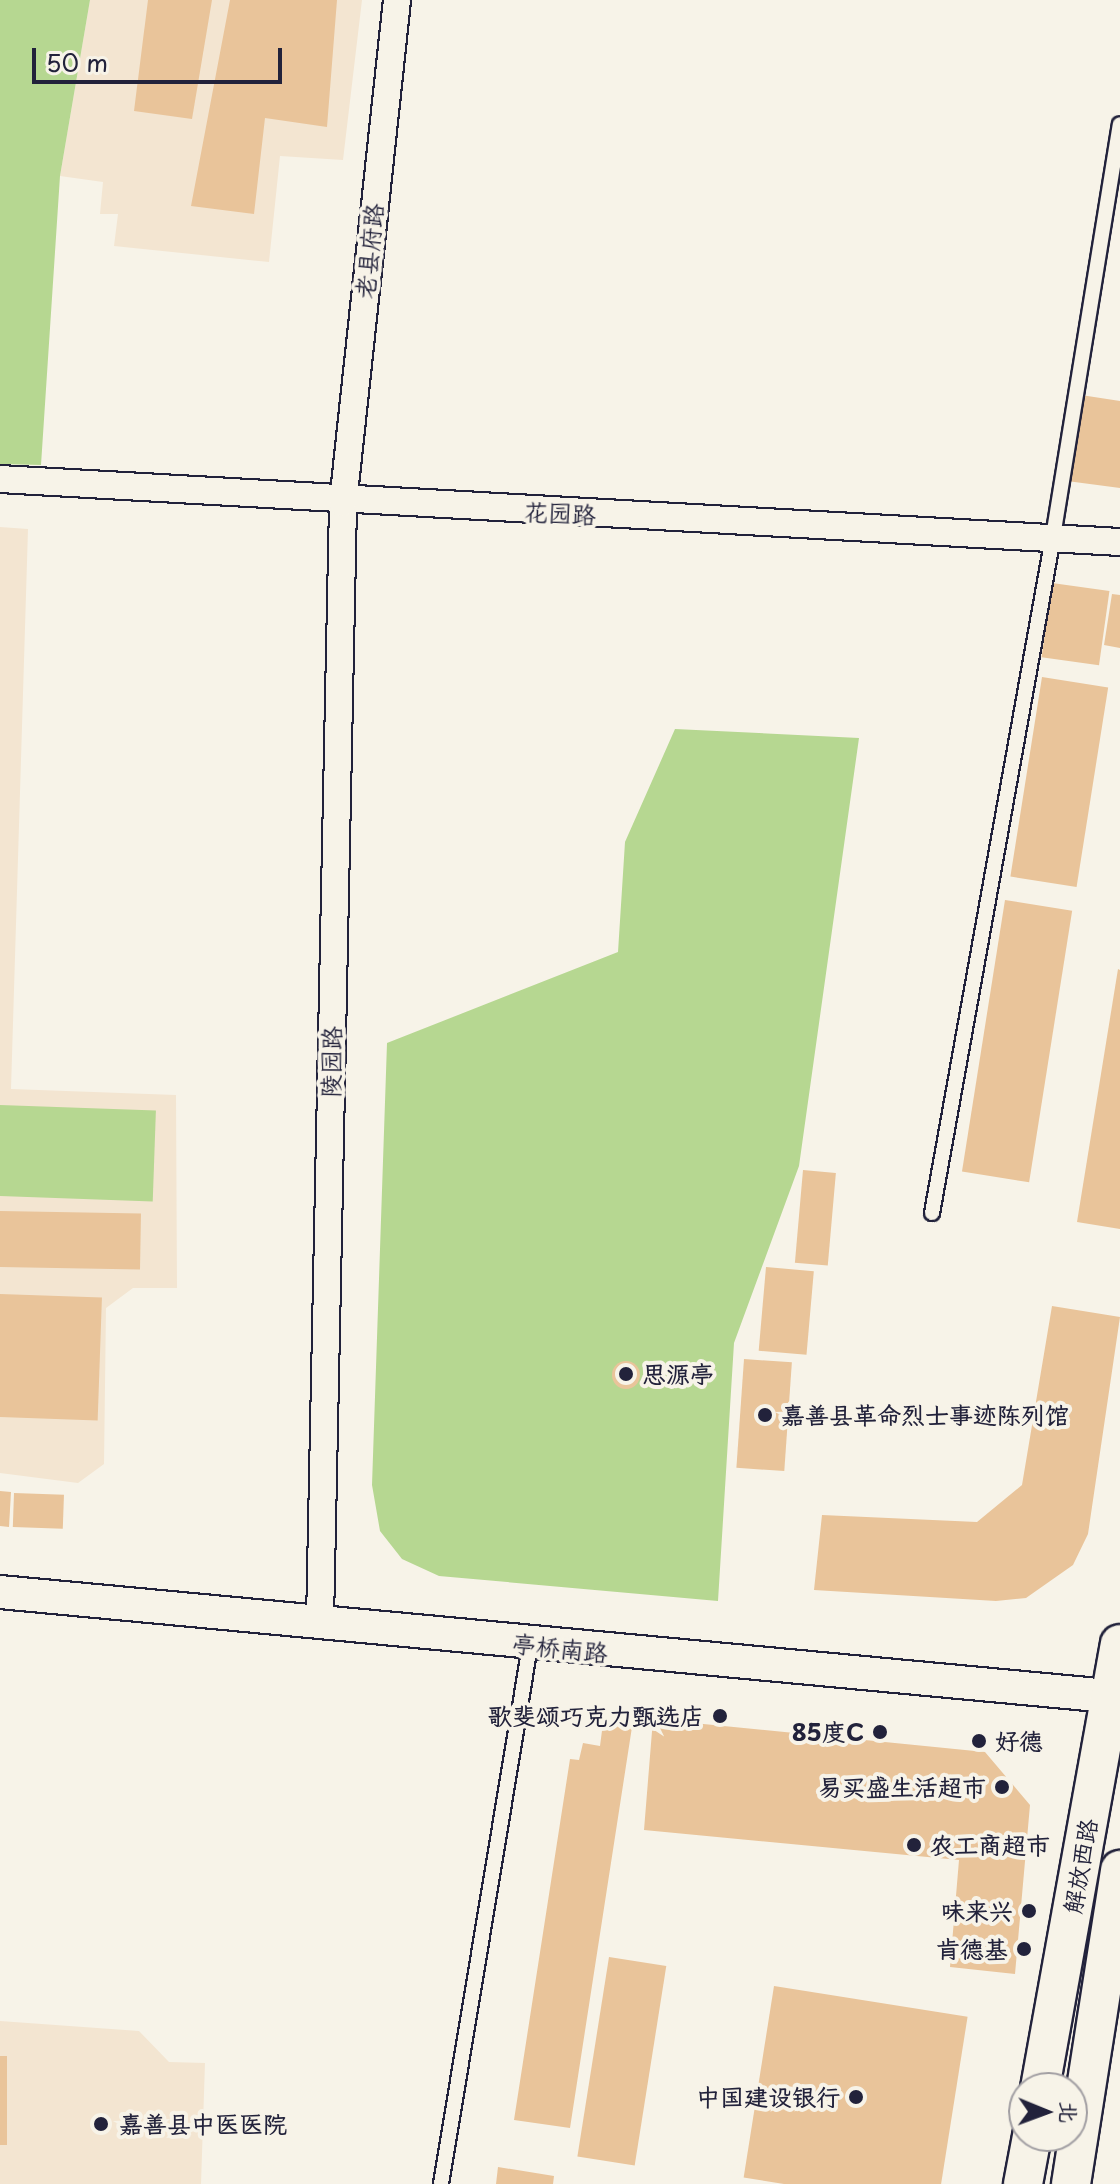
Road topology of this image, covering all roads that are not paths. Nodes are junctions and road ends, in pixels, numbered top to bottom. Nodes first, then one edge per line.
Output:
1 (397, 0) edge
2 (1120, 124) edge
3 (0, 479) edge
4 (343, 503) junction
5 (1053, 537) junction
6 (1120, 542) edge
7 (932, 1213) dead end
8 (0, 1592) edge
9 (320, 1621) junction
10 (1120, 1644) edge
11 (530, 1646) junction
12 (1115, 1698) edge
13 (1120, 1870) edge
14 (1043, 2072) edge
15 (1029, 2152) edge
16 (441, 2184) edge
17 (1023, 2184) edge
18 (1071, 2184) edge

1 - 4 street, 老县府路
2 - 5 lane
3 - 4 street, 花园路
4 - 5 street, 花园路
4 - 9 street, 陵园路
5 - 6 street, 花园路
5 - 7 lane
8 - 9 street, 亭桥南路
9 - 11 street, 亭桥南路
10 - 12 main road, 解放西路
11 - 12 street, 亭桥南路
11 - 16 lane
12 - 14 main road, 解放西路
13 - 18 main road, 解放西路
15 - 17 main road

